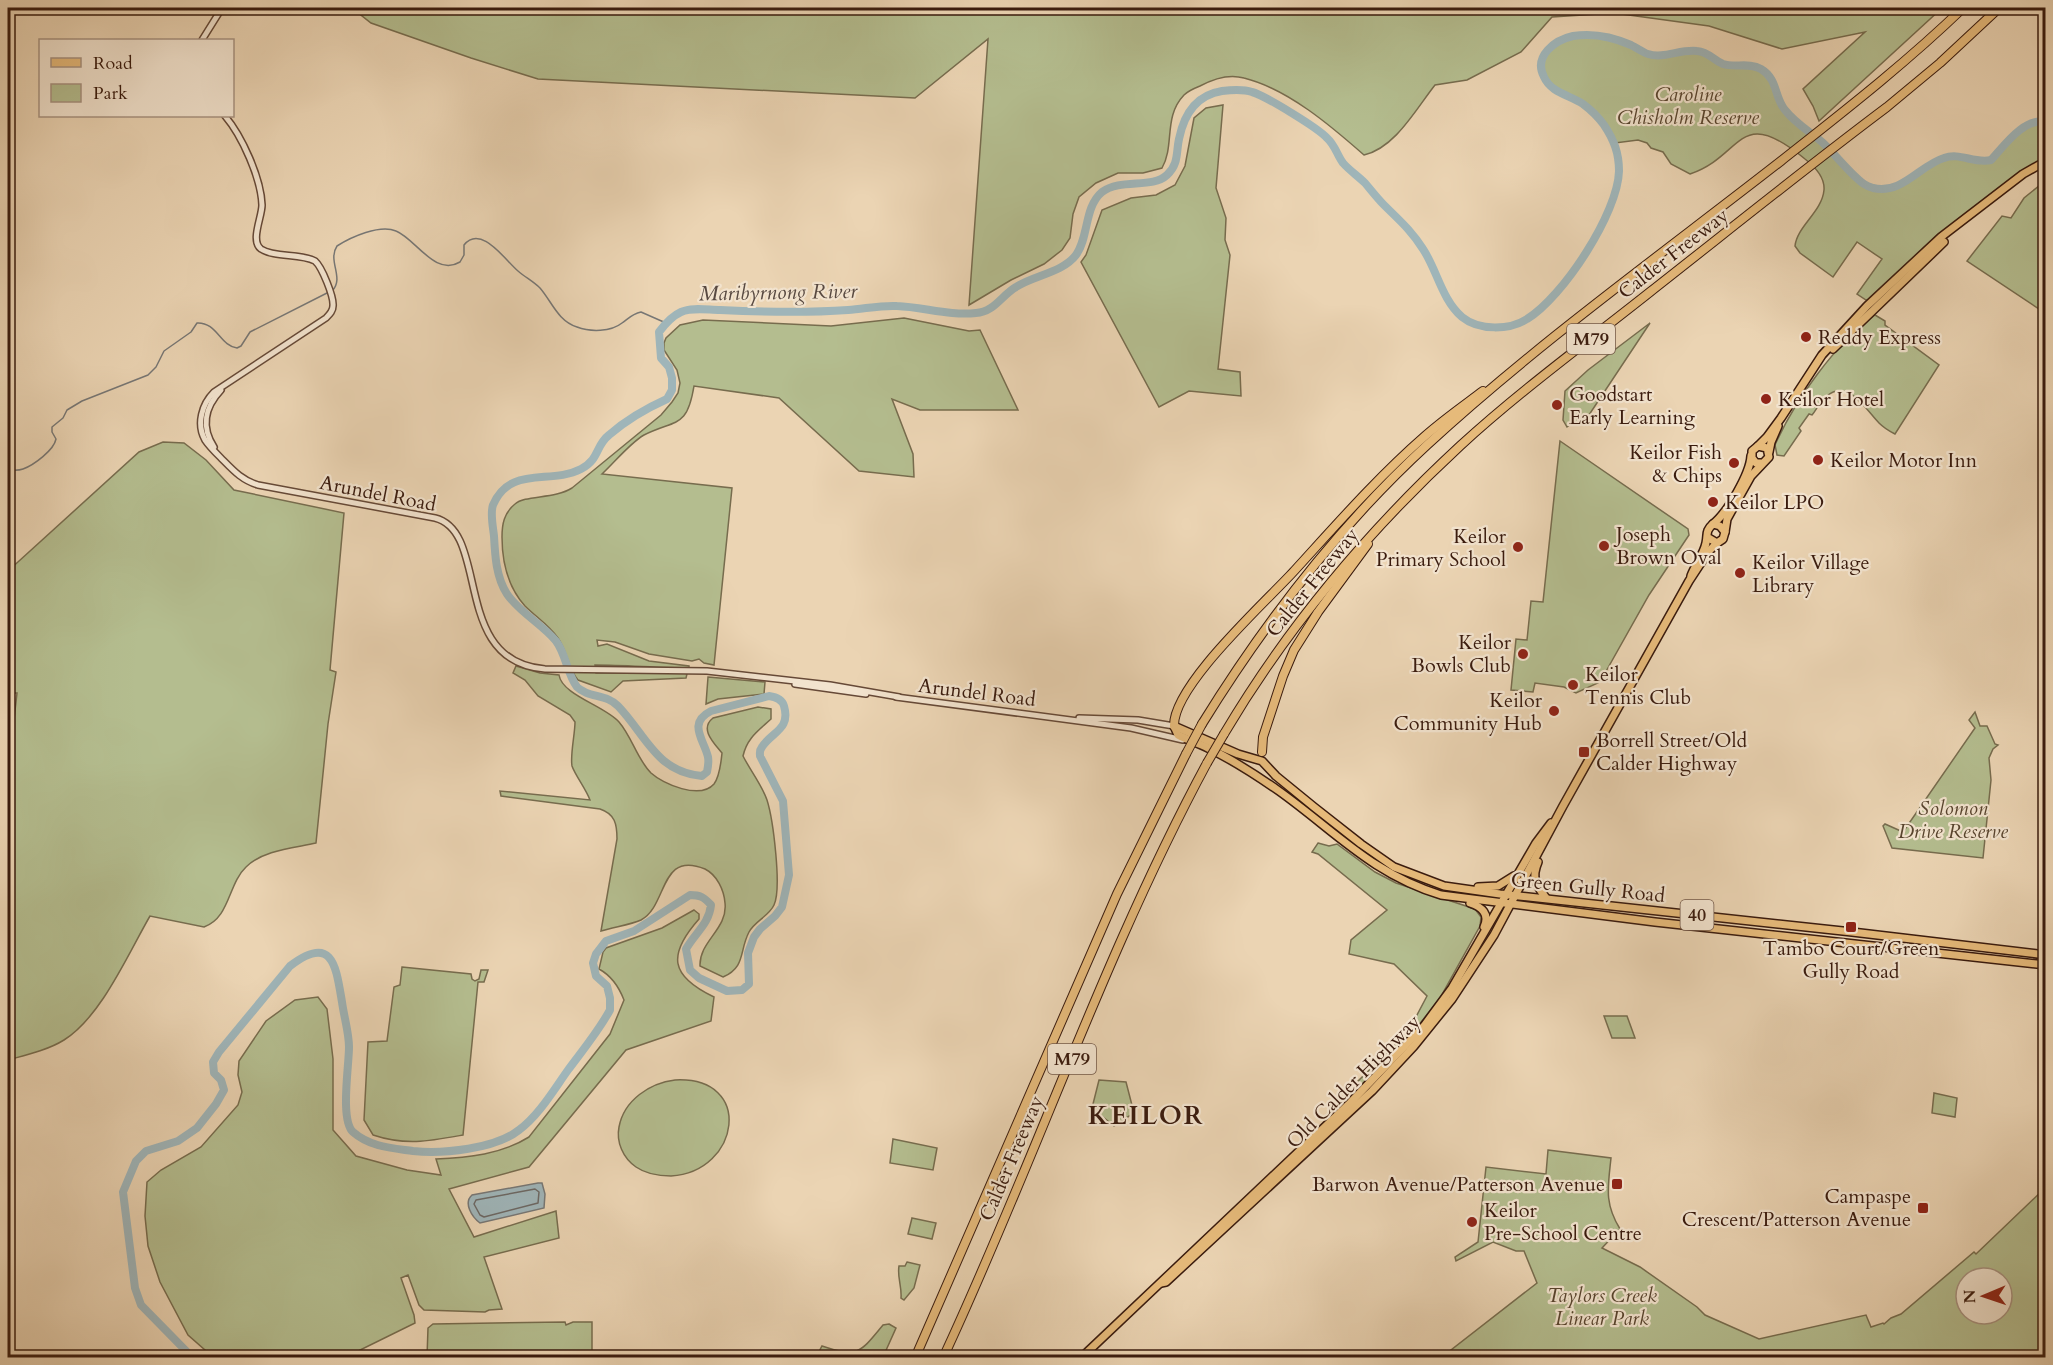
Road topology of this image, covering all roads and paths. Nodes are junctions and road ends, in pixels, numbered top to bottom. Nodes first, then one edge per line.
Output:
1 (222, 8) edge
2 (1963, 8) edge
3 (1998, 8) edge
4 (203, 39) edge
5 (226, 117) edge
6 (2046, 161) edge
7 (1518, 366) junction
8 (1781, 418) junction
9 (1758, 446) junction
10 (1769, 453) junction
11 (1751, 456) junction
12 (1763, 463) junction
13 (1401, 503) junction
14 (1713, 524) junction
15 (1725, 532) junction
16 (1707, 537) junction
17 (1717, 543) junction
18 (1689, 581) junction
19 (1050, 716) junction
20 (1174, 726) junction
21 (1179, 739) joint
22 (1262, 756) junction
23 (1229, 759) junction
24 (1253, 773) junction
25 (1563, 807) junction
26 (1545, 843) junction
27 (1520, 870) junction
28 (1454, 888) junction
29 (1506, 895) junction
30 (1516, 895) junction
31 (1449, 897) junction
32 (1546, 898) junction
33 (1501, 903) junction
34 (1510, 905) junction
35 (1775, 923) junction
36 (1774, 934) junction
37 (1945, 942) junction
38 (1944, 953) junction
39 (2046, 955) edge
40 (2046, 965) edge
41 (1452, 988) junction
42 (1354, 1102) junction
43 (915, 1358) edge
44 (943, 1358) edge
45 (1081, 1358) edge

1 - 4 street
2 - 7 highway, Calder Freeway / M79
3 - 13 highway, Calder Freeway / M79
5 - 19 street, Arundel Road
6 - 8 main road
7 - 20 highway
7 - 43 highway, Calder Freeway / M79, bridge
8 - 9 main road
8 - 10 main road
9 - 10 main road
9 - 11 main road
10 - 12 main road
11 - 12 main road
11 - 14 main road
12 - 15 main road
13 - 22 highway
13 - 44 highway, Calder Freeway / M79, bridge
14 - 15 main road
14 - 16 main road
15 - 17 main road
16 - 17 main road
16 - 18 main road, Old Calder Highway
17 - 18 main road, Old Calder Highway
18 - 25 main road, Old Calder Highway
19 - 20 street, Arundel Road
19 - 21 street, Arundel Road
20 - 22 main road, Green Gully Road
20 - 23 main road
21 - 23 street, Green Gully Road
22 - 24 main road
22 - 28 main road, Green Gully Road / 40
23 - 24 main road, Green Gully Road
24 - 31 main road, Green Gully Road / 40
25 - 26 main road, Old Calder Highway
25 - 27 main road, Old Calder Highway
26 - 30 main road, Old Calder Highway
26 - 32 main road
27 - 28 main road
27 - 29 main road, Old Calder Highway
28 - 29 main road, Green Gully Road / 40
29 - 30 main road, Green Gully Road / 40
29 - 33 main road, Old Calder Highway
30 - 32 main road, Green Gully Road / 40
30 - 34 main road, Old Calder Highway
31 - 33 main road, Green Gully Road / 40
31 - 41 main road
32 - 35 main road, Green Gully Road / 40
33 - 34 main road, Green Gully Road / 40
33 - 41 main road, Old Calder Highway
34 - 36 main road, Green Gully Road / 40
34 - 42 main road, Old Calder Highway
35 - 36 main road
35 - 37 main road, Green Gully Road / 40
36 - 38 main road, Green Gully Road / 40
37 - 38 main road
37 - 39 main road, Green Gully Road / 40
38 - 40 main road, Green Gully Road / 40
41 - 42 main road, Old Calder Highway
42 - 45 main road, Old Calder Highway

